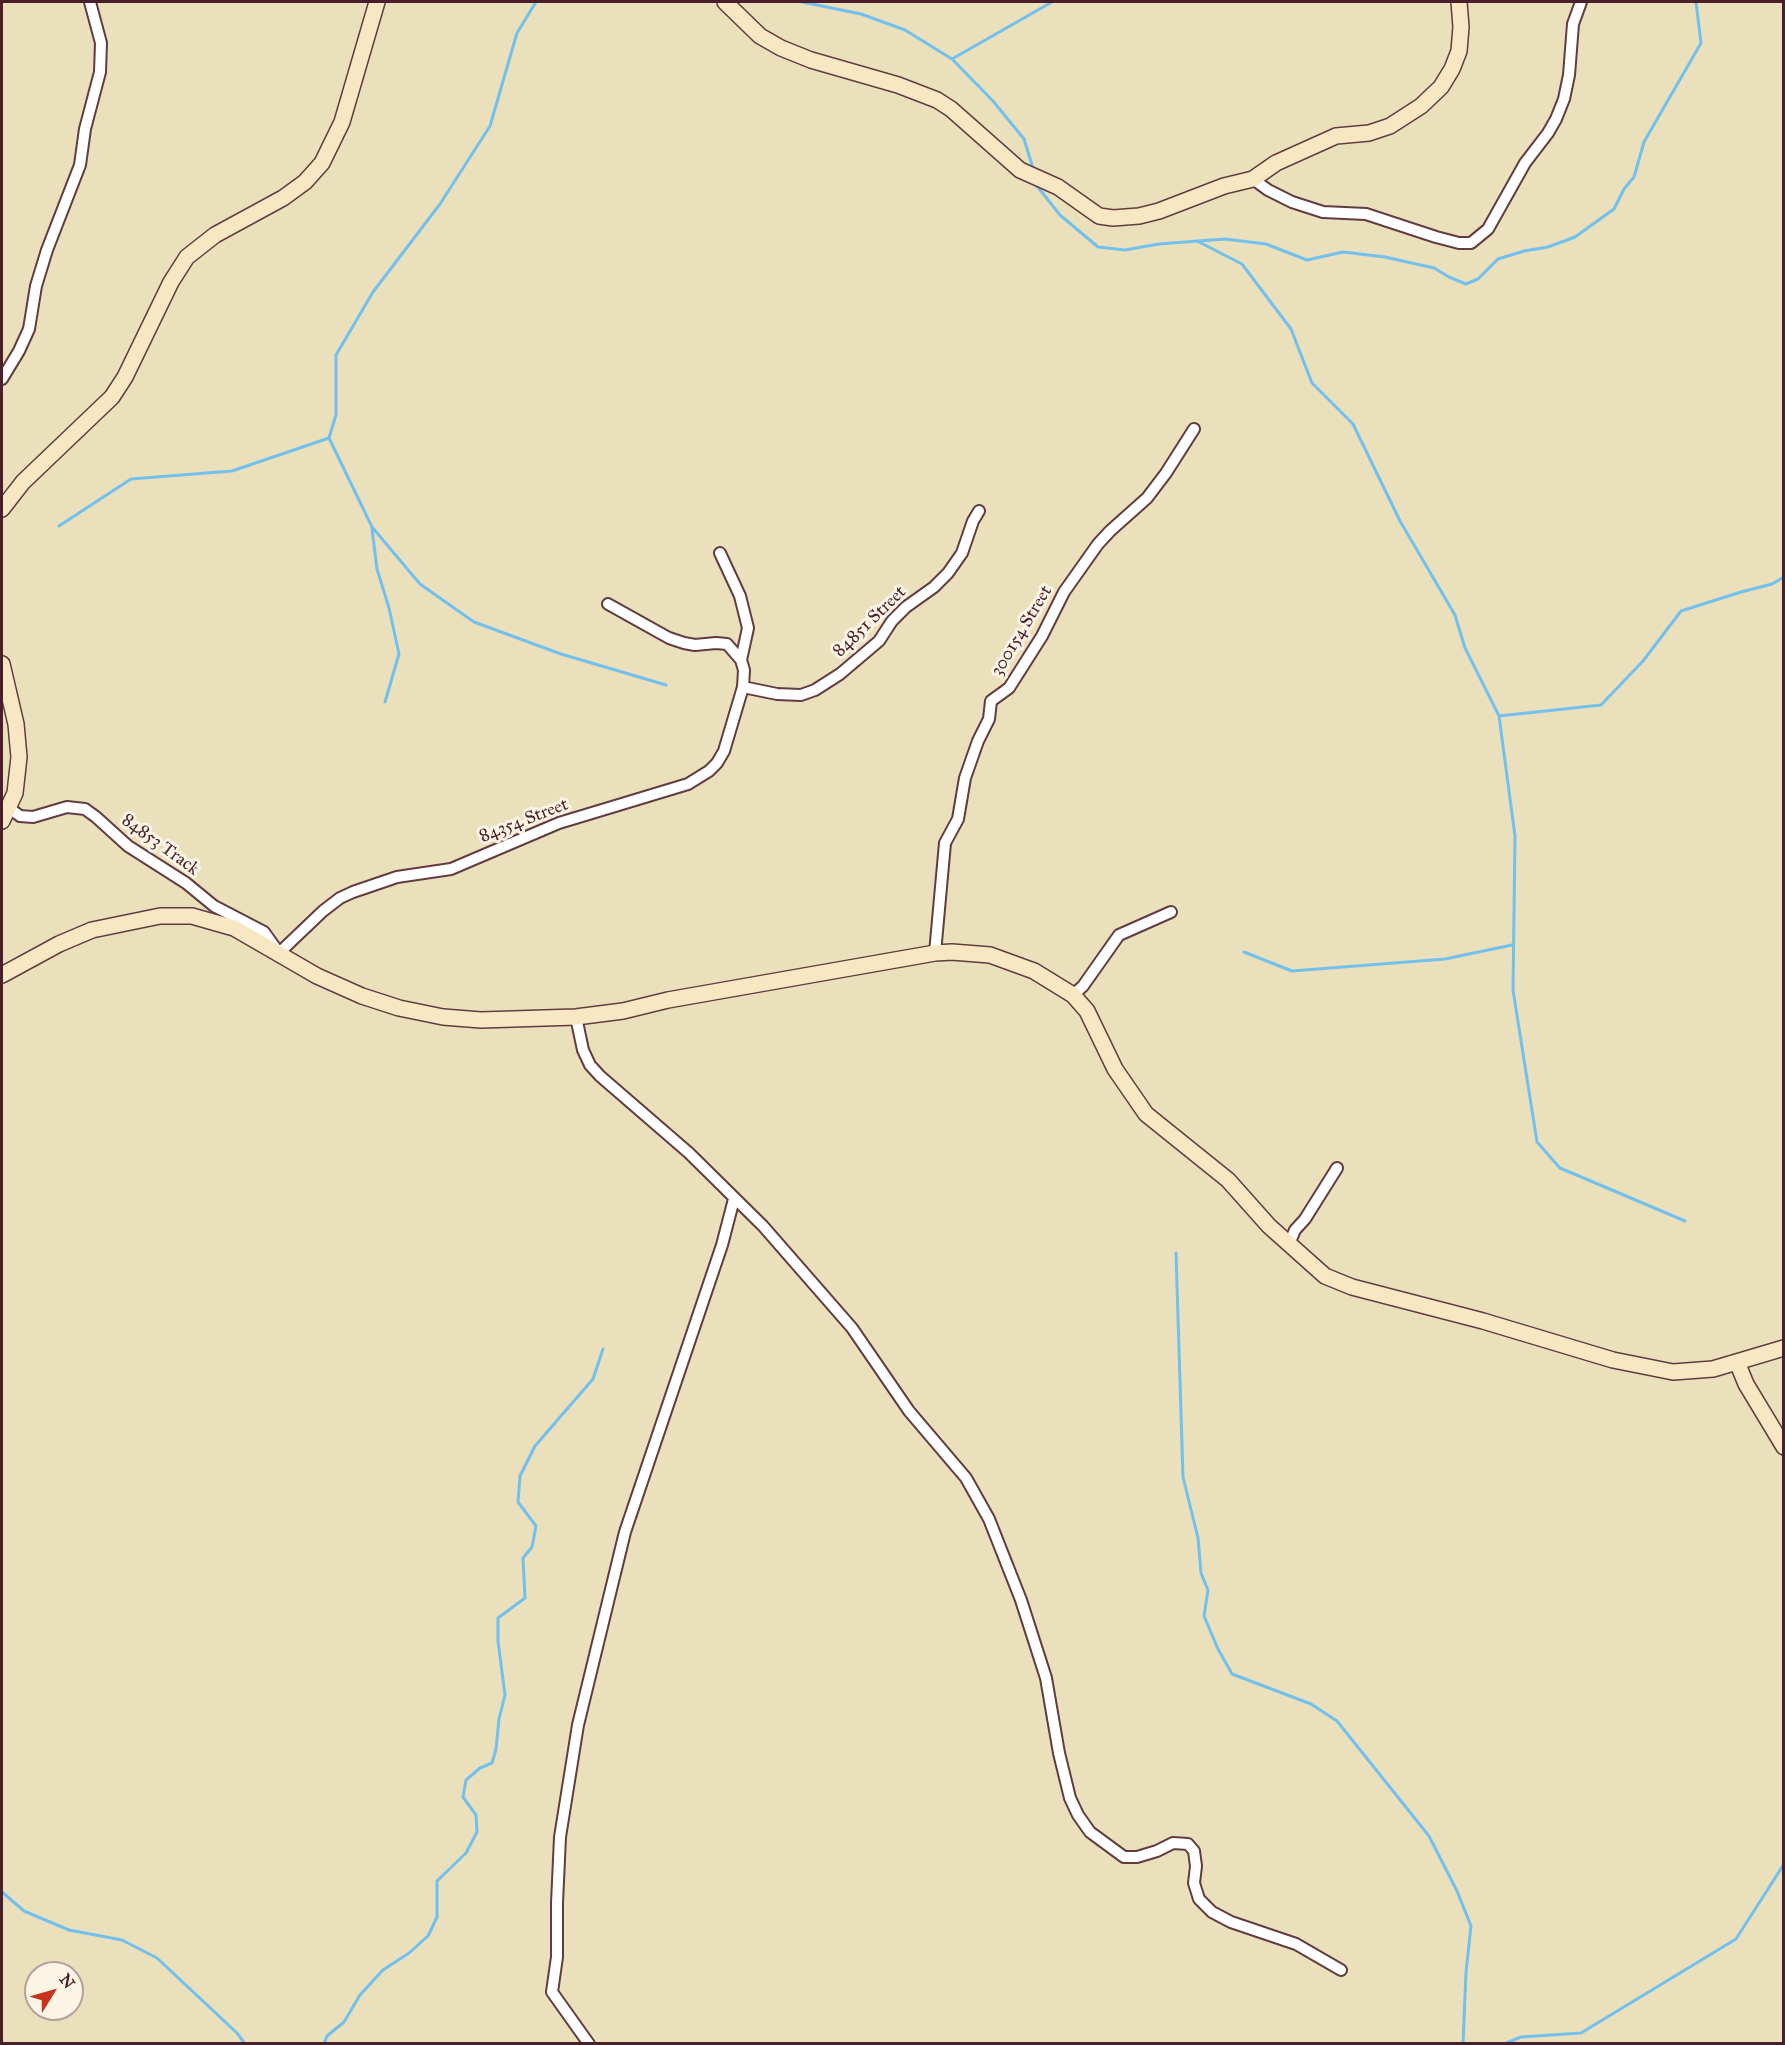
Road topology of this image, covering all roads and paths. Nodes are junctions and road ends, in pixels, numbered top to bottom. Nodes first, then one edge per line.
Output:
1 (90, 2) edge
2 (377, 2) edge
3 (725, 2) edge
4 (1459, 2) edge
5 (1581, 2) edge
6 (1253, 179) junction
7 (2, 379) edge
8 (1194, 429) dead end
9 (2, 509) edge
10 (979, 511) dead end
11 (720, 553) dead end
12 (608, 604) dead end
13 (741, 660) junction
14 (2, 664) edge
15 (743, 687) junction
16 (5, 815) edge
17 (1171, 912) dead end
18 (279, 953) junction
19 (935, 953) junction
20 (2, 975) edge
21 (1073, 995) junction
22 (576, 1017) junction
23 (1338, 1168) dead end
24 (734, 1199) junction
25 (1289, 1244) junction
26 (1784, 1348) edge
27 (1737, 1362) junction
28 (1784, 1447) edge
29 (1341, 1970) dead end
30 (589, 2043) edge

1 - 7 street
2 - 9 street
3 - 6 street
4 - 6 street
5 - 6 street
8 - 19 street, 300154 Street
10 - 15 street, 84851 Street
11 - 13 street
12 - 13 street
13 - 15 street
14 - 16 street
15 - 18 street, 84354 Street
16 - 18 street, 84853 Track
17 - 21 street
18 - 20 street
18 - 22 street
19 - 21 street
19 - 22 street
21 - 25 street
22 - 24 street
23 - 25 street
24 - 29 street
24 - 30 street
25 - 27 street
26 - 27 street
27 - 28 street

